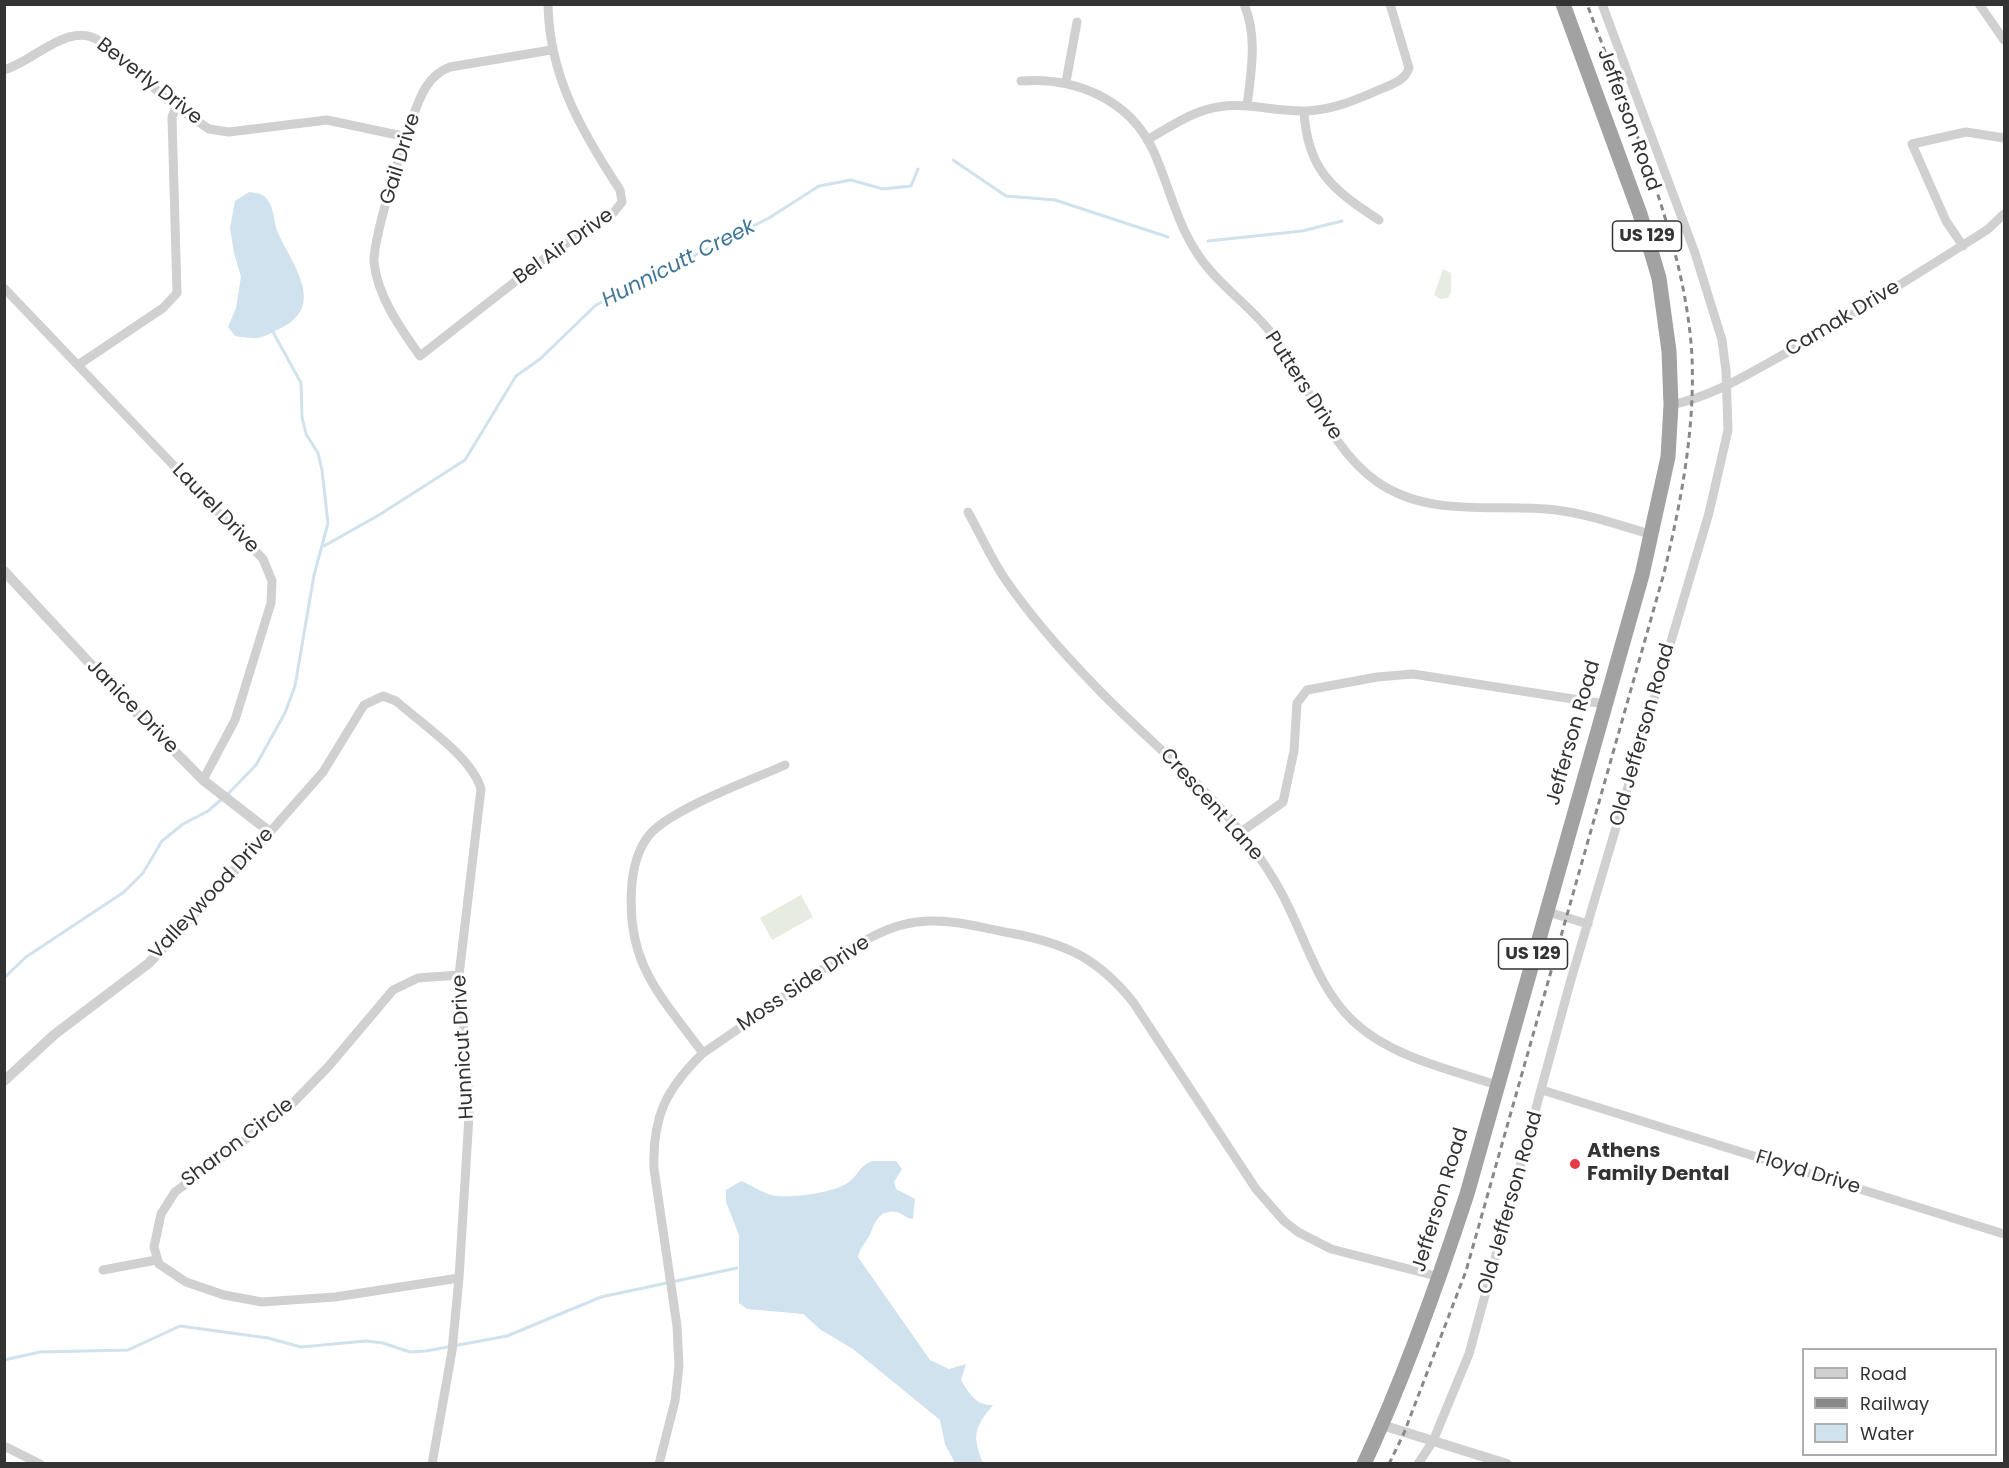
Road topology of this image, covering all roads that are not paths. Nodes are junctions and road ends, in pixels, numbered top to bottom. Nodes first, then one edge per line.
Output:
1 (548, 4) edge
2 (1244, 4) edge
3 (1390, 4) edge
4 (1563, 4) edge
5 (1602, 4) edge
6 (1979, 4) edge
7 (1077, 22) dead end
8 (2004, 40) edge
9 (551, 50) junction
10 (4, 70) edge
11 (1021, 81) dead end
12 (1066, 82) junction
13 (176, 106) junction
14 (1247, 106) junction
15 (1304, 111) junction
16 (407, 137) junction
17 (2004, 138) edge
18 (1148, 141) junction
19 (2004, 214) edge
20 (1379, 220) dead end
21 (1963, 246) junction
22 (4, 288) edge
23 (420, 356) joint
24 (78, 365) junction
25 (1727, 386) junction
26 (1671, 405) junction
27 (968, 512) dead end
28 (1653, 536) junction
29 (4, 571) edge
30 (396, 701) joint
31 (1605, 704) junction
32 (785, 765) dead end
33 (203, 780) junction
34 (270, 832) junction
35 (1241, 832) junction
36 (1545, 911) junction
37 (1587, 924) junction
38 (459, 975) junction
39 (703, 1053) junction
40 (4, 1081) edge
41 (1497, 1085) junction
42 (1542, 1090) junction
43 (2004, 1234) edge
44 (156, 1260) junction
45 (103, 1270) dead end
46 (1440, 1277) junction
47 (459, 1278) junction
48 (1382, 1425) junction
49 (1433, 1441) junction
50 (4, 1446) edge
51 (40, 1464) edge
52 (432, 1464) edge
53 (659, 1464) edge
54 (1364, 1464) edge
55 (1418, 1464) edge
56 (1508, 1464) edge

1 - 9 street, Bel Air Drive
2 - 14 street
3 - 15 street
4 - 26 highway, Jefferson Road / US 129
5 - 25 street, Old Jefferson Road
6 - 8 street
7 - 12 street
9 - 16 street, Gail Drive
9 - 23 street, Bel Air Drive
10 - 13 street, Beverly Drive
11 - 12 street, Putters Drive
12 - 18 street, Putters Drive
13 - 16 street, Beverly Drive
13 - 24 street
14 - 15 street
14 - 18 street
15 - 20 street
16 - 23 street, Gail Drive
17 - 21 street
18 - 28 street, Putters Drive
19 - 21 street, Camak Drive
21 - 25 street, Camak Drive
22 - 24 street, Laurel Drive
24 - 33 street, Laurel Drive
25 - 26 street, Camak Drive
25 - 37 street, Old Jefferson Road
26 - 28 highway, Jefferson Road / US 129
27 - 35 street, Crescent Lane
28 - 31 highway, Jefferson Road / US 129
29 - 33 street, Janice Drive
30 - 34 street, Valleywood Drive
30 - 38 street, Hunnicut Drive
31 - 35 street
31 - 36 highway, Jefferson Road / US 129
32 - 39 street
33 - 34 street, Janice Drive
34 - 40 street, Valleywood Drive
35 - 41 street, Crescent Lane
36 - 37 street
36 - 41 highway, Jefferson Road / US 129
37 - 42 street, Old Jefferson Road
38 - 44 street, Sharon Circle
38 - 47 street, Hunnicut Drive
39 - 46 street, Moss Side Drive
39 - 53 street, Moss Side Drive
41 - 46 highway, Jefferson Road / US 129
42 - 43 street, Floyd Drive
42 - 49 street, Old Jefferson Road
44 - 45 street
44 - 47 street
46 - 48 highway, Jefferson Road / US 129
47 - 52 street, Hunnicut Drive
48 - 49 street
48 - 54 highway, Jefferson Road / US 129
49 - 55 street, Old Jefferson Road
49 - 56 street
50 - 51 street

